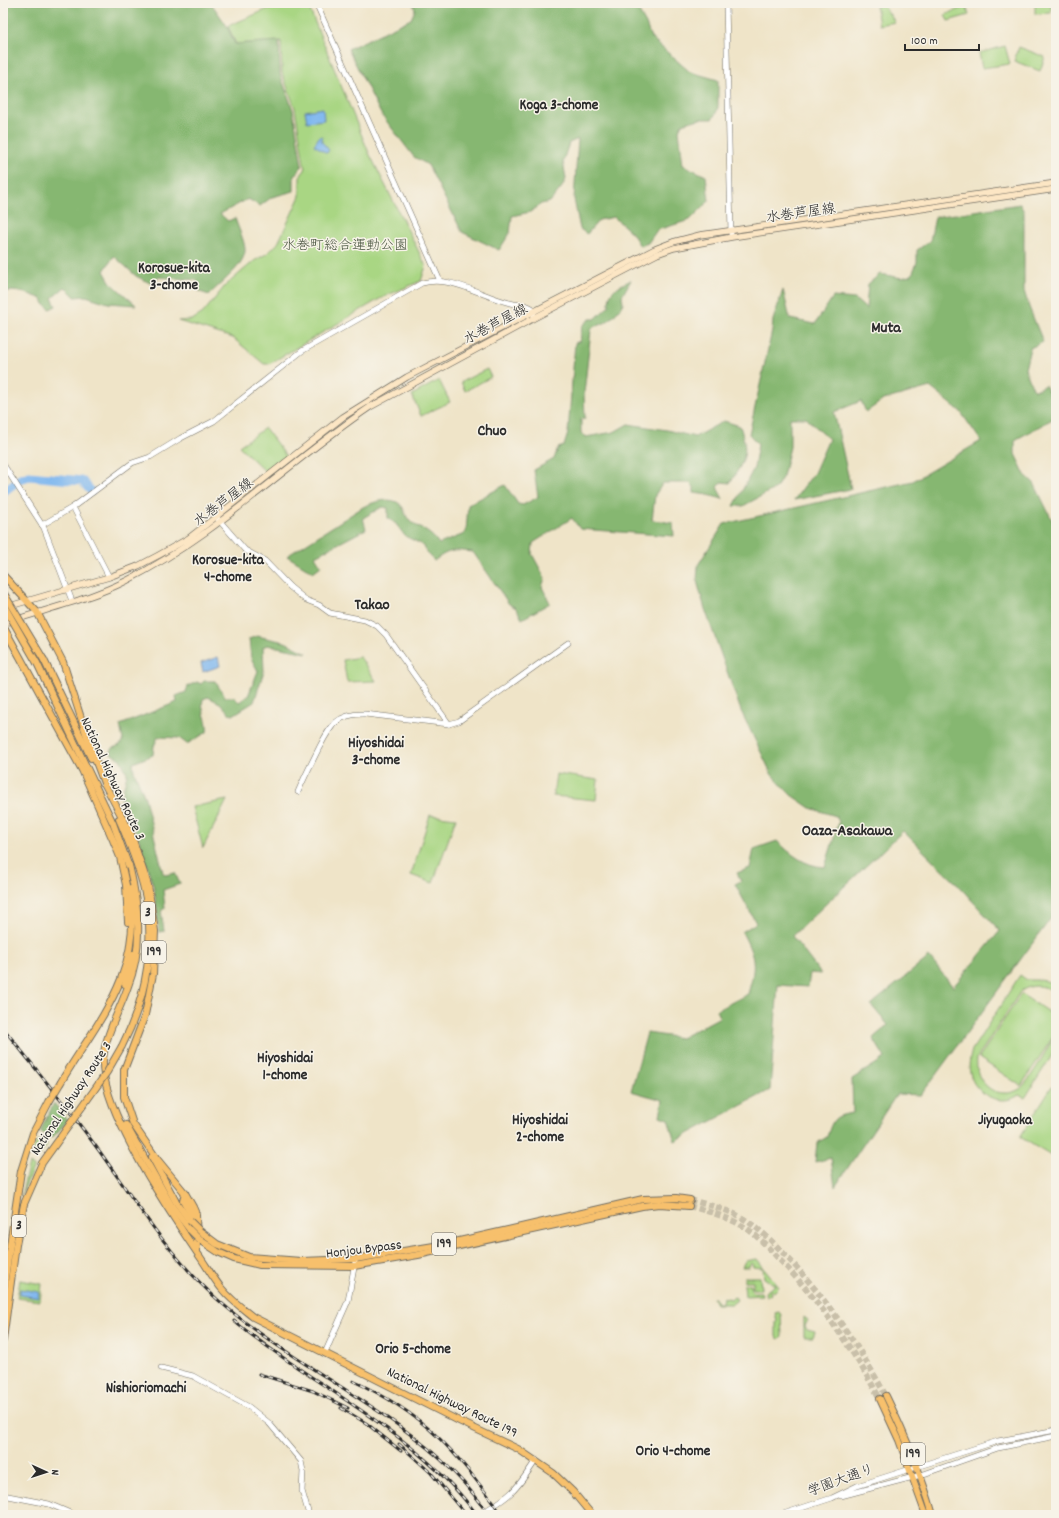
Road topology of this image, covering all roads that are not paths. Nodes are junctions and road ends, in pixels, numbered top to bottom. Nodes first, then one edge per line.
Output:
1 (316, 3) edge
2 (726, 3) edge
3 (1056, 183) edge
4 (1056, 189) edge
5 (731, 234) junction
6 (440, 281) junction
7 (534, 315) junction
8 (3, 464) edge
9 (72, 507) junction
10 (217, 516) junction
11 (221, 522) junction
12 (42, 525) junction
13 (3, 576) edge
14 (109, 577) junction
15 (67, 590) junction
16 (3, 592) edge
17 (25, 601) junction
18 (72, 602) junction
19 (3, 604) edge
20 (3, 608) edge
21 (37, 612) junction
22 (3, 625) edge
23 (568, 643) dead end
24 (448, 724) junction
25 (104, 783) junction
26 (298, 792) dead end
27 (128, 864) junction
28 (128, 892) junction
29 (132, 920) junction
30 (108, 1037) junction
31 (87, 1039) junction
32 (106, 1086) junction
33 (133, 1124) junction
34 (690, 1203) tunnel mouth
35 (192, 1222) junction
36 (198, 1254) junction
37 (355, 1263) junction
38 (3, 1292) edge
39 (3, 1340) edge
40 (325, 1353) junction
41 (161, 1368) dead end
42 (1056, 1430) edge
43 (1056, 1436) edge
44 (536, 1460) junction
45 (918, 1467) junction
46 (909, 1470) junction
47 (921, 1475) junction
48 (912, 1478) junction
49 (3, 1495) edge
50 (577, 1497) junction
51 (832, 1498) junction
52 (75, 1515) edge
53 (309, 1515) edge
54 (478, 1515) edge
55 (587, 1515) edge
56 (592, 1515) edge
57 (780, 1515) edge
58 (926, 1515) edge
59 (933, 1515) edge

1 - 6 street
2 - 5 street
3 - 5 main road, 水巻芦屋線
4 - 5 main road, 水巻芦屋線
5 - 7 main road, 水巻芦屋線
6 - 7 street
6 - 9 street
7 - 10 main road, 水巻芦屋線
7 - 11 main road, 水巻芦屋線
8 - 12 street
9 - 12 street
9 - 14 street
10 - 11 street
10 - 14 main road, 水巻芦屋線
11 - 18 main road, 水巻芦屋線
11 - 24 street
12 - 15 street
13 - 17 highway
14 - 15 main road, 水巻芦屋線
15 - 17 main road, 水巻芦屋線
15 - 18 street
16 - 25 highway, National Highway Route 3 / 3, bridge
17 - 20 main road, 水巻芦屋線
17 - 21 highway
18 - 21 main road, 水巻芦屋線
19 - 27 highway, National Highway Route 3 / 3, bridge
21 - 22 main road, 水巻芦屋線
21 - 25 highway
22 - 28 highway
23 - 24 street
24 - 26 street
25 - 33 highway, National Highway Route 199 / 199
25 - 39 highway, National Highway Route 3 / 3, bridge
27 - 29 highway, National Highway Route 3 / 3
27 - 30 highway, National Highway Route 199 / 199
28 - 29 highway
28 - 31 highway
29 - 30 highway
29 - 31 highway, National Highway Route 3 / 3
30 - 32 highway, National Highway Route 199 / 199
31 - 38 highway, National Highway Route 3 / 3, bridge
32 - 36 highway, National Highway Route 199 / 199
32 - 37 highway, Honjou Bypass / 199, bridge
33 - 35 highway, Honjou Bypass / 199
33 - 35 highway, National Highway Route 199 / 199
34 - 37 highway, Honjou Bypass / 199
35 - 36 highway, National Highway Route 199 / 199
35 - 37 highway, Honjou Bypass / 199, bridge
36 - 40 highway, National Highway Route 199 / 199
37 - 40 street
40 - 44 highway, National Highway Route 199 / 199
41 - 53 street
42 - 45 street, 学園大通り
43 - 47 street
44 - 50 highway, National Highway Route 199 / 199
44 - 54 street
45 - 46 street, 学園大通り
45 - 46 highway, 199
45 - 47 highway, 199
46 - 48 highway, 199
46 - 51 street, 学園大通り
47 - 48 street
47 - 59 highway, 199
48 - 51 street
48 - 58 highway, 199
49 - 52 street
50 - 55 highway, National Highway Route 199 / 199
50 - 56 highway, National Highway Route 199 / 199
51 - 57 street, 学園大通り

